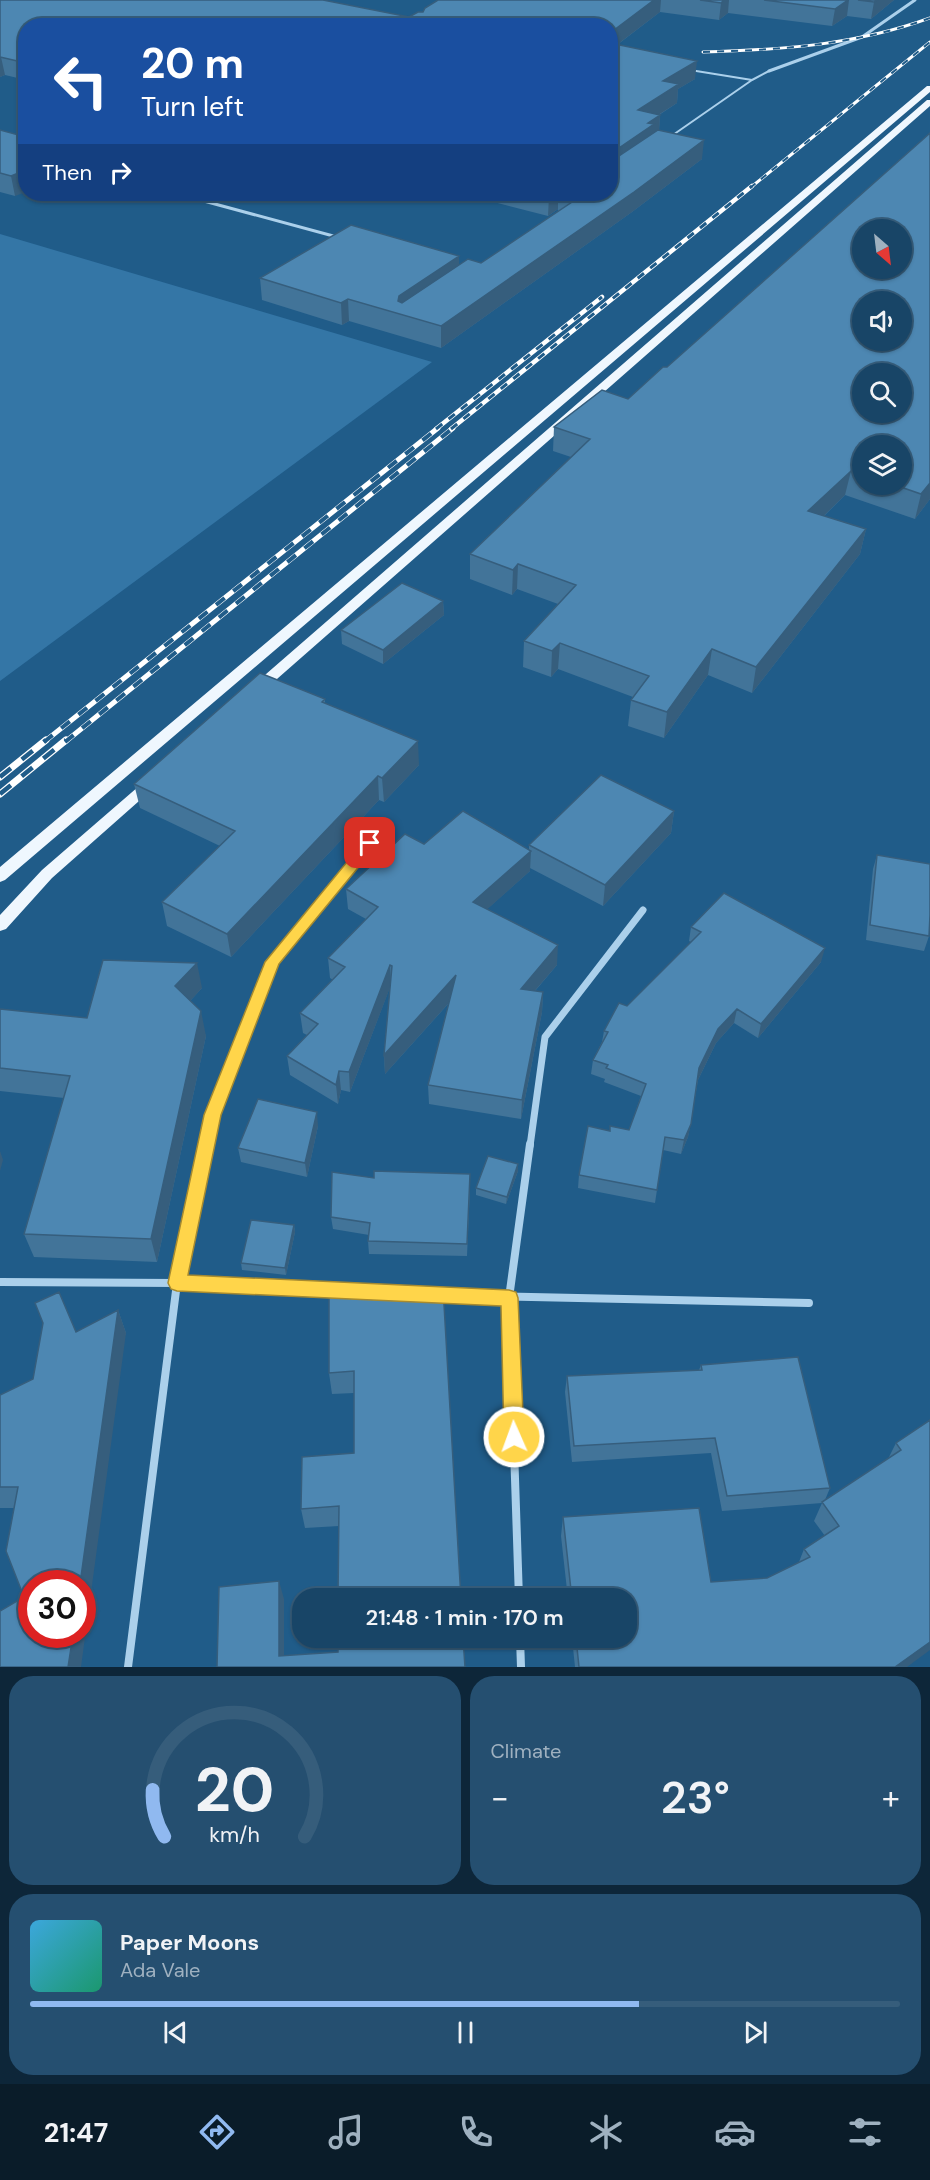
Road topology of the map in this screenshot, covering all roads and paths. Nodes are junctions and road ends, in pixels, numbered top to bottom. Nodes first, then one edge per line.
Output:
1 (915, 0) edge
2 (681, 68) edge
3 (769, 71) joint
4 (752, 80) junction
5 (930, 88) edge
6 (930, 102) edge
7 (667, 138) edge
8 (204, 201) edge
9 (346, 240) edge
10 (373, 560) junction
11 (395, 568) junction
12 (243, 701) edge
13 (163, 772) edge
14 (370, 843) dead end
15 (0, 876) edge
16 (643, 910) dead end
17 (0, 925) edge
18 (0, 1282) edge
19 (177, 1283) junction
20 (379, 1292) edge
21 (426, 1294) edge
22 (509, 1298) junction
23 (809, 1303) dead end
24 (519, 1588) edge
25 (520, 1648) edge
26 (128, 1667) edge
27 (521, 1667) edge

1 - 3 street
2 - 4 lane
3 - 4 lane
4 - 7 lane
5 - 10 main road
6 - 11 main road
8 - 9 lane
10 - 11 main road
10 - 15 main road
11 - 12 main road
13 - 17 main road
14 - 19 street
16 - 22 street
18 - 19 street
19 - 20 street
19 - 26 street
21 - 22 street
22 - 23 street
22 - 24 street
25 - 27 street

